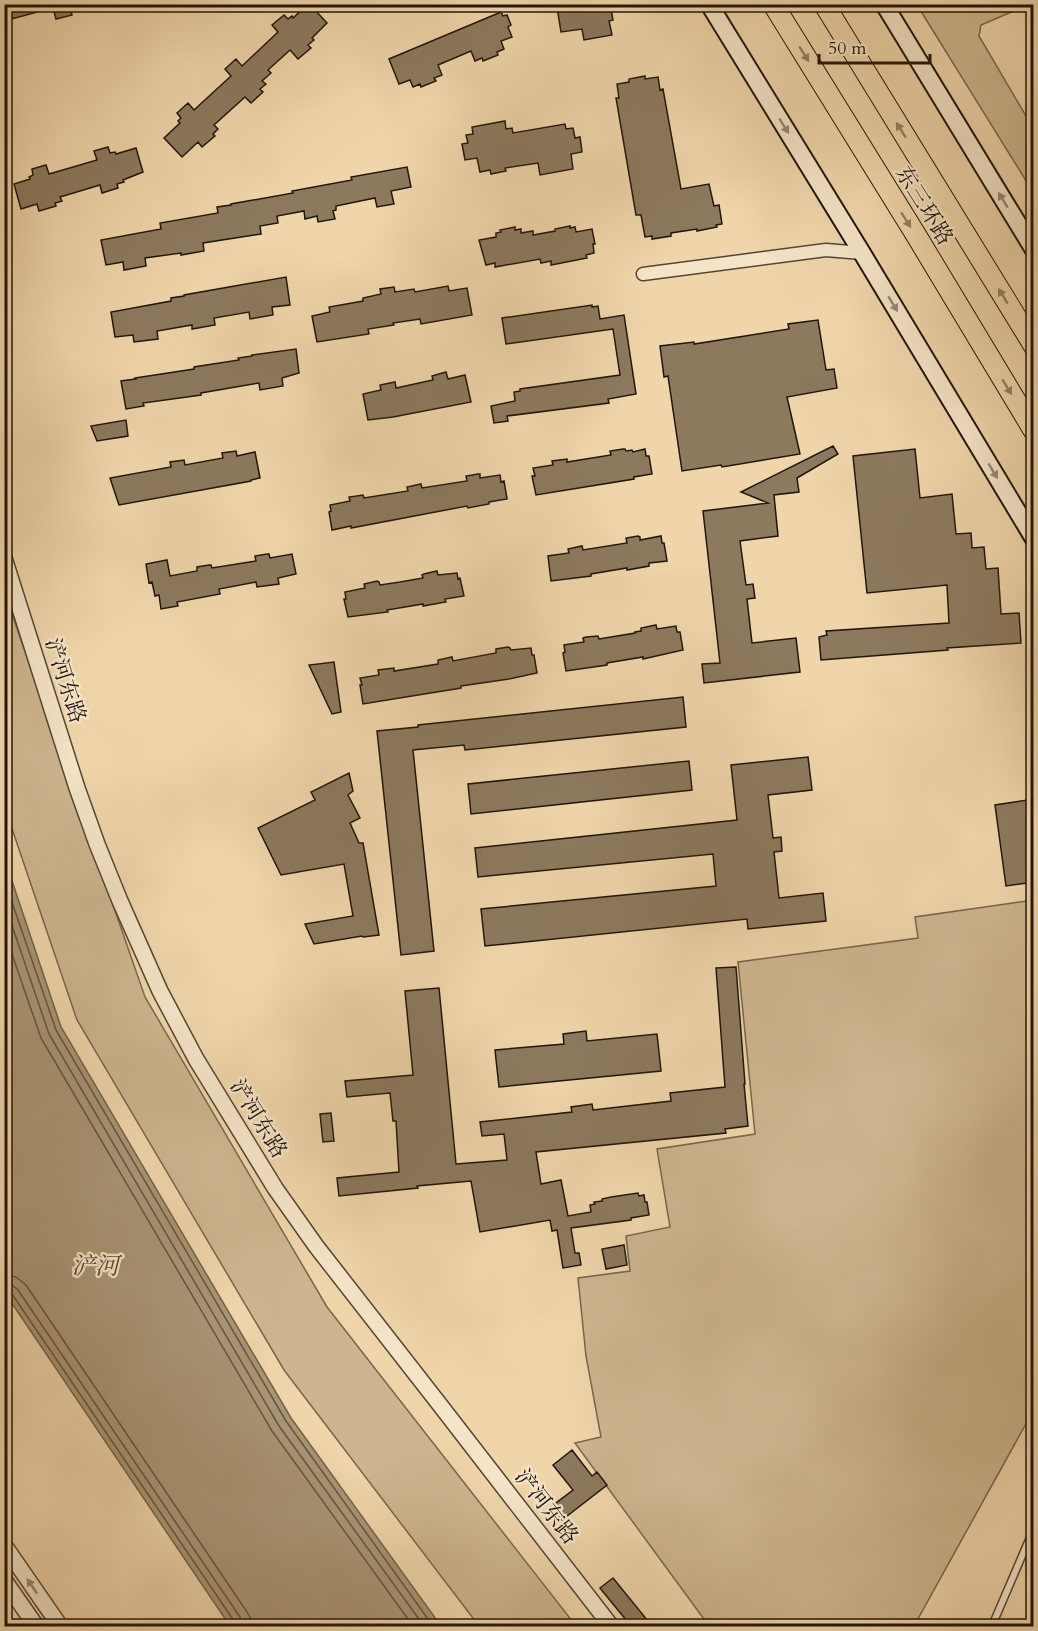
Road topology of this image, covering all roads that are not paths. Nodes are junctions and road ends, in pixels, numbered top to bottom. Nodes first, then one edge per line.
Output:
1 (709, 4) edge
2 (773, 4) edge
3 (824, 4) edge
4 (884, 4) edge
5 (1034, 250) edge
6 (862, 253) junction
7 (643, 274) dead end
8 (1034, 346) edge
9 (1034, 431) edge
10 (1034, 539) edge
11 (4, 558) edge
12 (1034, 1528) edge
13 (4, 1545) edge
14 (4, 1580) edge
15 (36, 1626) edge
16 (60, 1626) edge
17 (611, 1626) edge
18 (992, 1626) edge

1 -> 6 main road
2 -> 9 highway, 东三环路
8 -> 3 highway, 东三环路
5 -> 4 main road
6 - 7 street
6 -> 10 main road
11 - 17 street, 浐河东路
12 - 18 lane
16 -> 13 street
14 - 15 street

